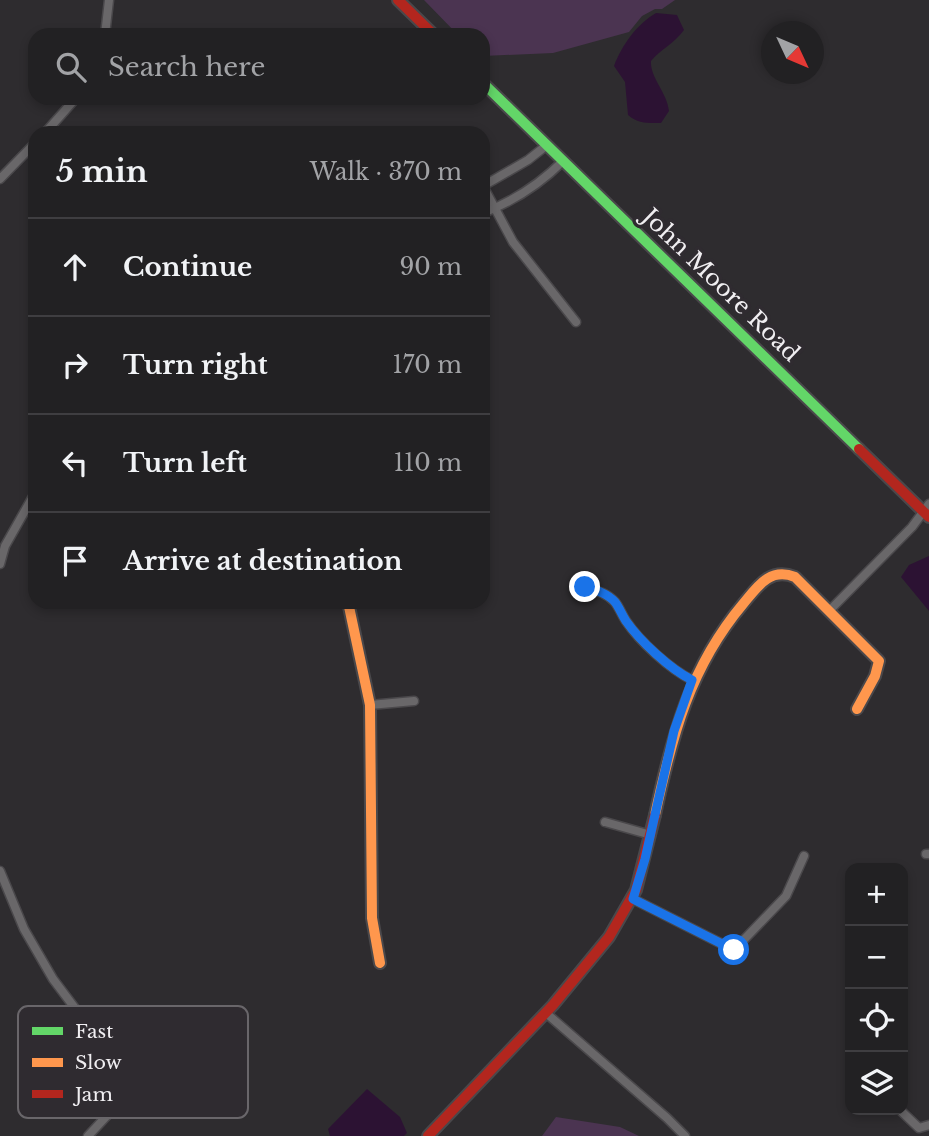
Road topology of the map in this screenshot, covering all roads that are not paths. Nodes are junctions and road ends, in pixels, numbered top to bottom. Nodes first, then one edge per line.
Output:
1 (108, 0) edge
2 (398, 0) edge
3 (106, 28) edge
4 (427, 28) edge
5 (490, 90) edge
6 (70, 105) edge
7 (51, 126) edge
8 (547, 145) junction
9 (28, 150) edge
10 (564, 161) junction
11 (0, 179) edge
12 (490, 182) edge
13 (490, 199) edge
14 (495, 208) junction
15 (490, 210) edge
16 (576, 322) dead end
17 (28, 506) edge
18 (927, 510) edge
19 (0, 564) edge
20 (585, 587) dead end
21 (349, 609) edge
22 (830, 610) junction
23 (692, 680) junction
24 (414, 701) dead end
25 (370, 705) junction
26 (857, 709) dead end
27 (605, 822) dead end
28 (651, 835) junction
29 (804, 856) dead end
30 (0, 871) edge
31 (633, 899) junction
32 (380, 962) dead end
33 (73, 1006) edge
34 (545, 1013) junction
35 (905, 1115) edge
36 (105, 1118) edge
37 (929, 1125) edge
38 (88, 1136) edge
39 (428, 1136) edge
40 (685, 1136) edge

1 - 3 street
2 - 4 street
5 - 8 street, John Moore Road
6 - 7 street
8 - 10 street, John Moore Road
8 - 12 street
9 - 11 street
10 - 14 street
10 - 18 street, John Moore Road
13 - 14 street
14 - 15 street
14 - 16 street
17 - 19 street
18 - 22 street
20 - 23 street
21 - 25 street
22 - 23 street
22 - 26 street
23 - 28 street
24 - 25 street
25 - 32 street
27 - 28 street
28 - 31 street
29 - 31 street
30 - 33 street
31 - 34 street
34 - 39 street
34 - 40 street
35 - 37 street
36 - 38 street

